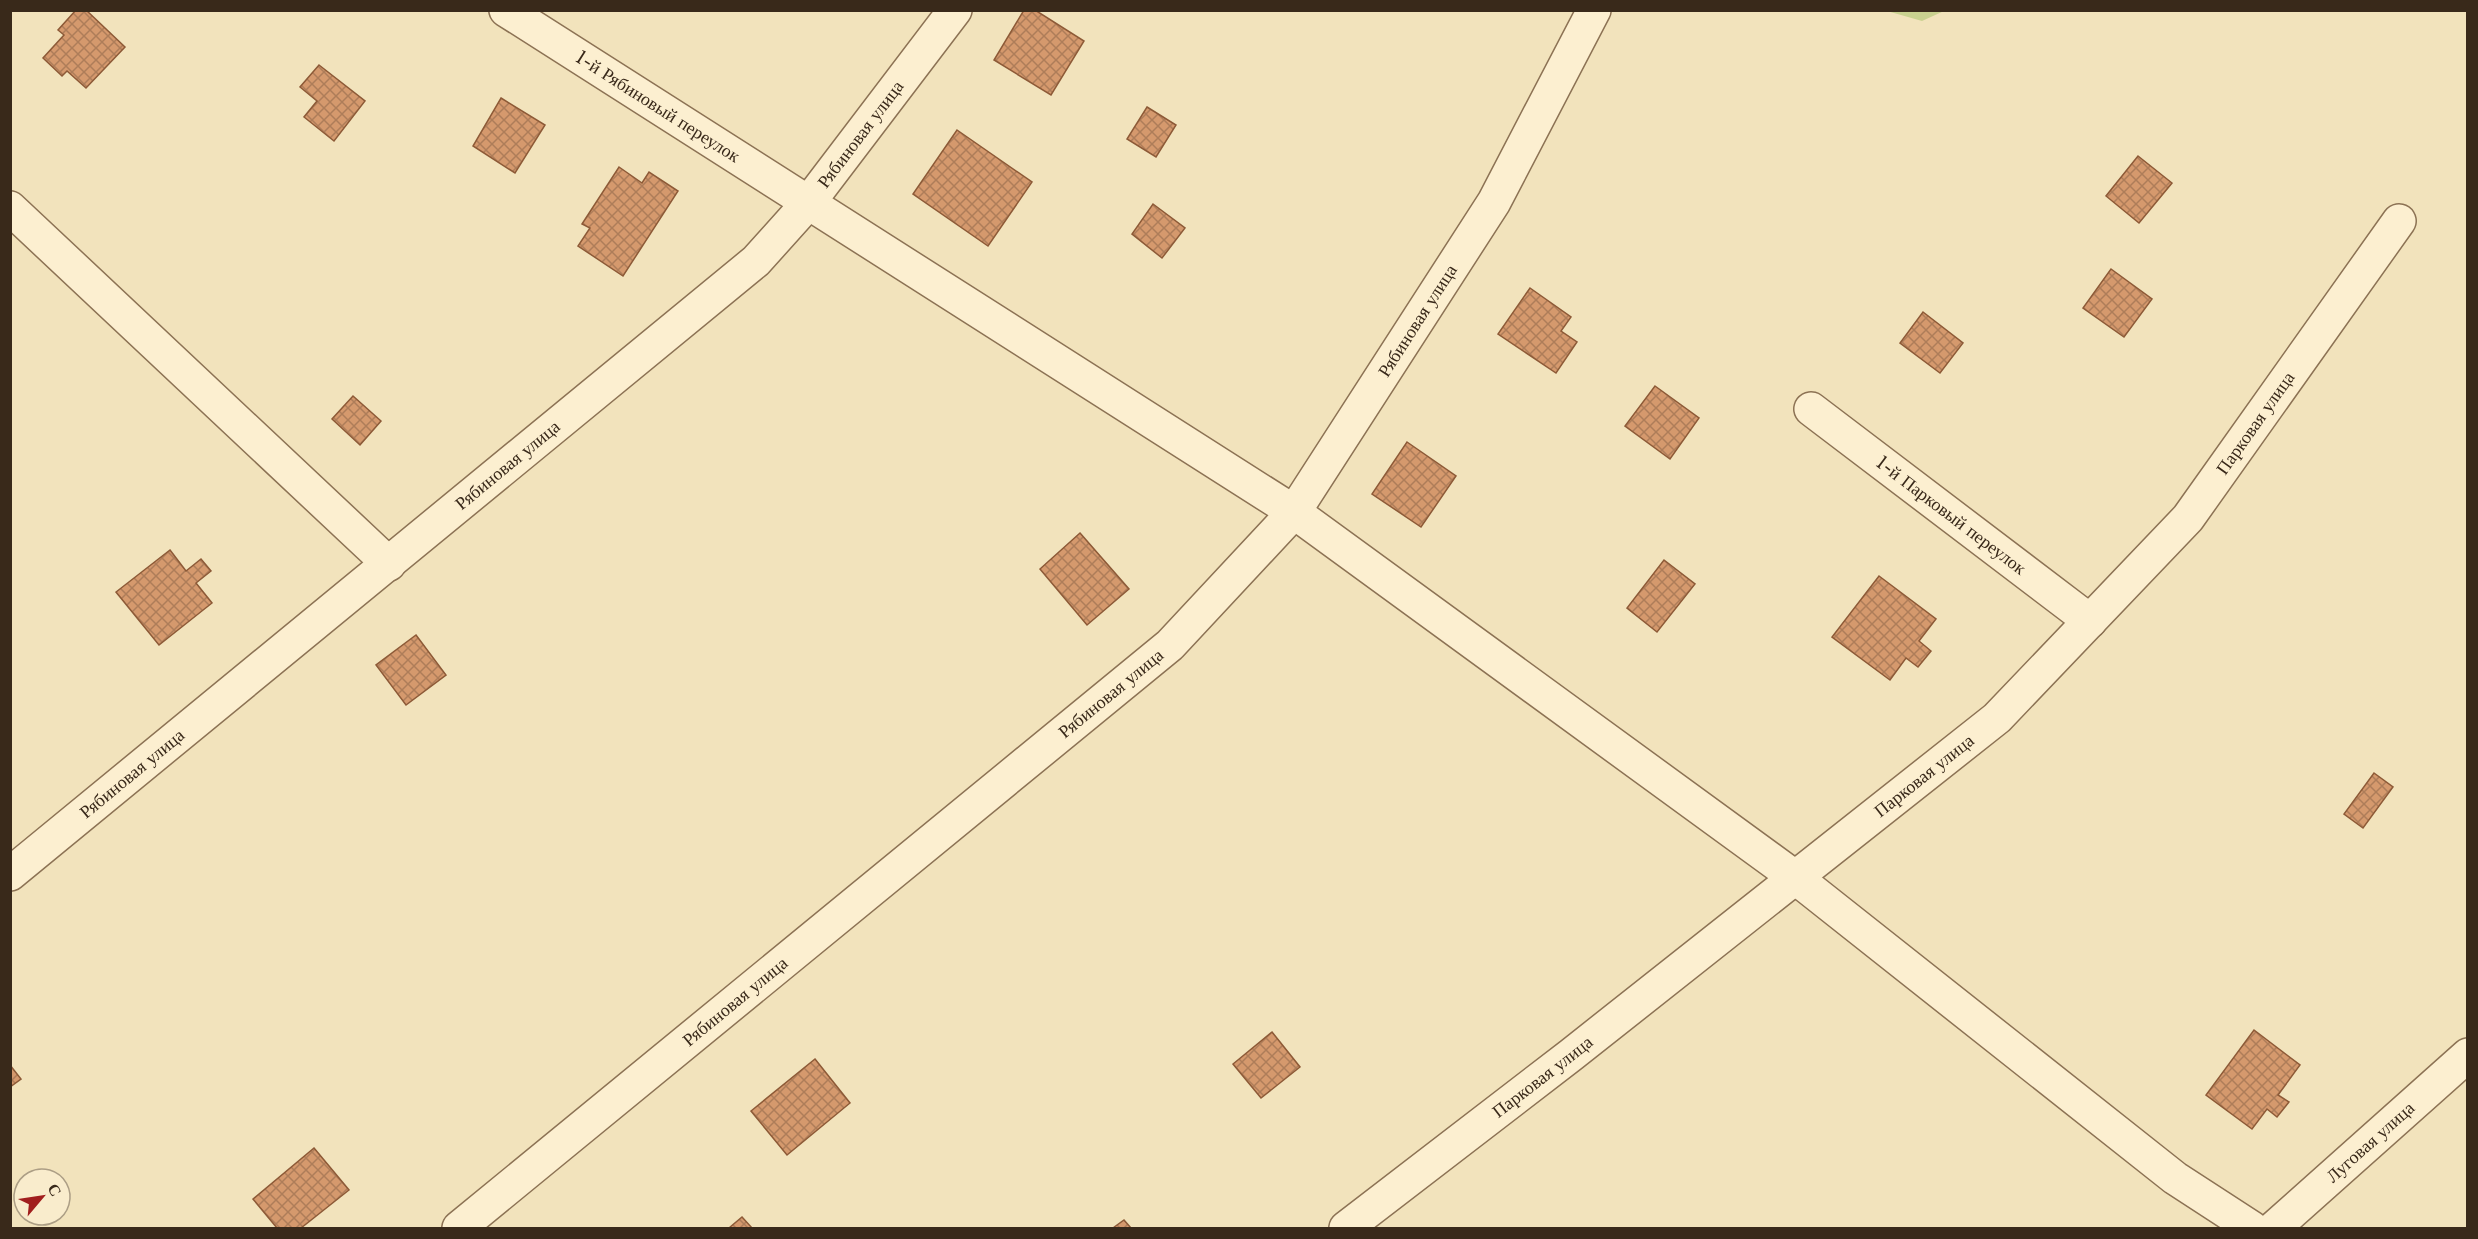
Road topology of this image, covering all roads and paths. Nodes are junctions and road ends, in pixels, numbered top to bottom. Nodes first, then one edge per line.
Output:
1 (506, 10) edge
2 (955, 10) edge
3 (1594, 10) edge
4 (809, 202) junction
5 (10, 208) edge
6 (2399, 221) dead end
7 (1811, 409) dead end
8 (1294, 512) junction
9 (389, 564) junction
10 (2090, 621) junction
11 (10, 874) edge
12 (1796, 878) junction
13 (2468, 1055) edge
14 (459, 1228) edge
15 (1346, 1228) edge
16 (2252, 1228) edge
17 (2274, 1228) edge

1 - 4 street, 1-й Рябиновый переулок
2 - 4 street, Рябиновая улица
3 - 8 street, Рябиновая улица
4 - 8 street, 1-й Рябиновый переулок
4 - 9 street, Рябиновая улица
5 - 9 street
6 - 10 street, Парковая улица
7 - 10 street, 1-й Парковый переулок
8 - 12 street, 1-й Рябиновый переулок
8 - 14 street, Рябиновая улица
9 - 11 street, Рябиновая улица
10 - 12 street, Парковая улица
12 - 15 street, Парковая улица
12 - 16 street, 1-й Рябиновый переулок
13 - 17 street, Луговая улица

